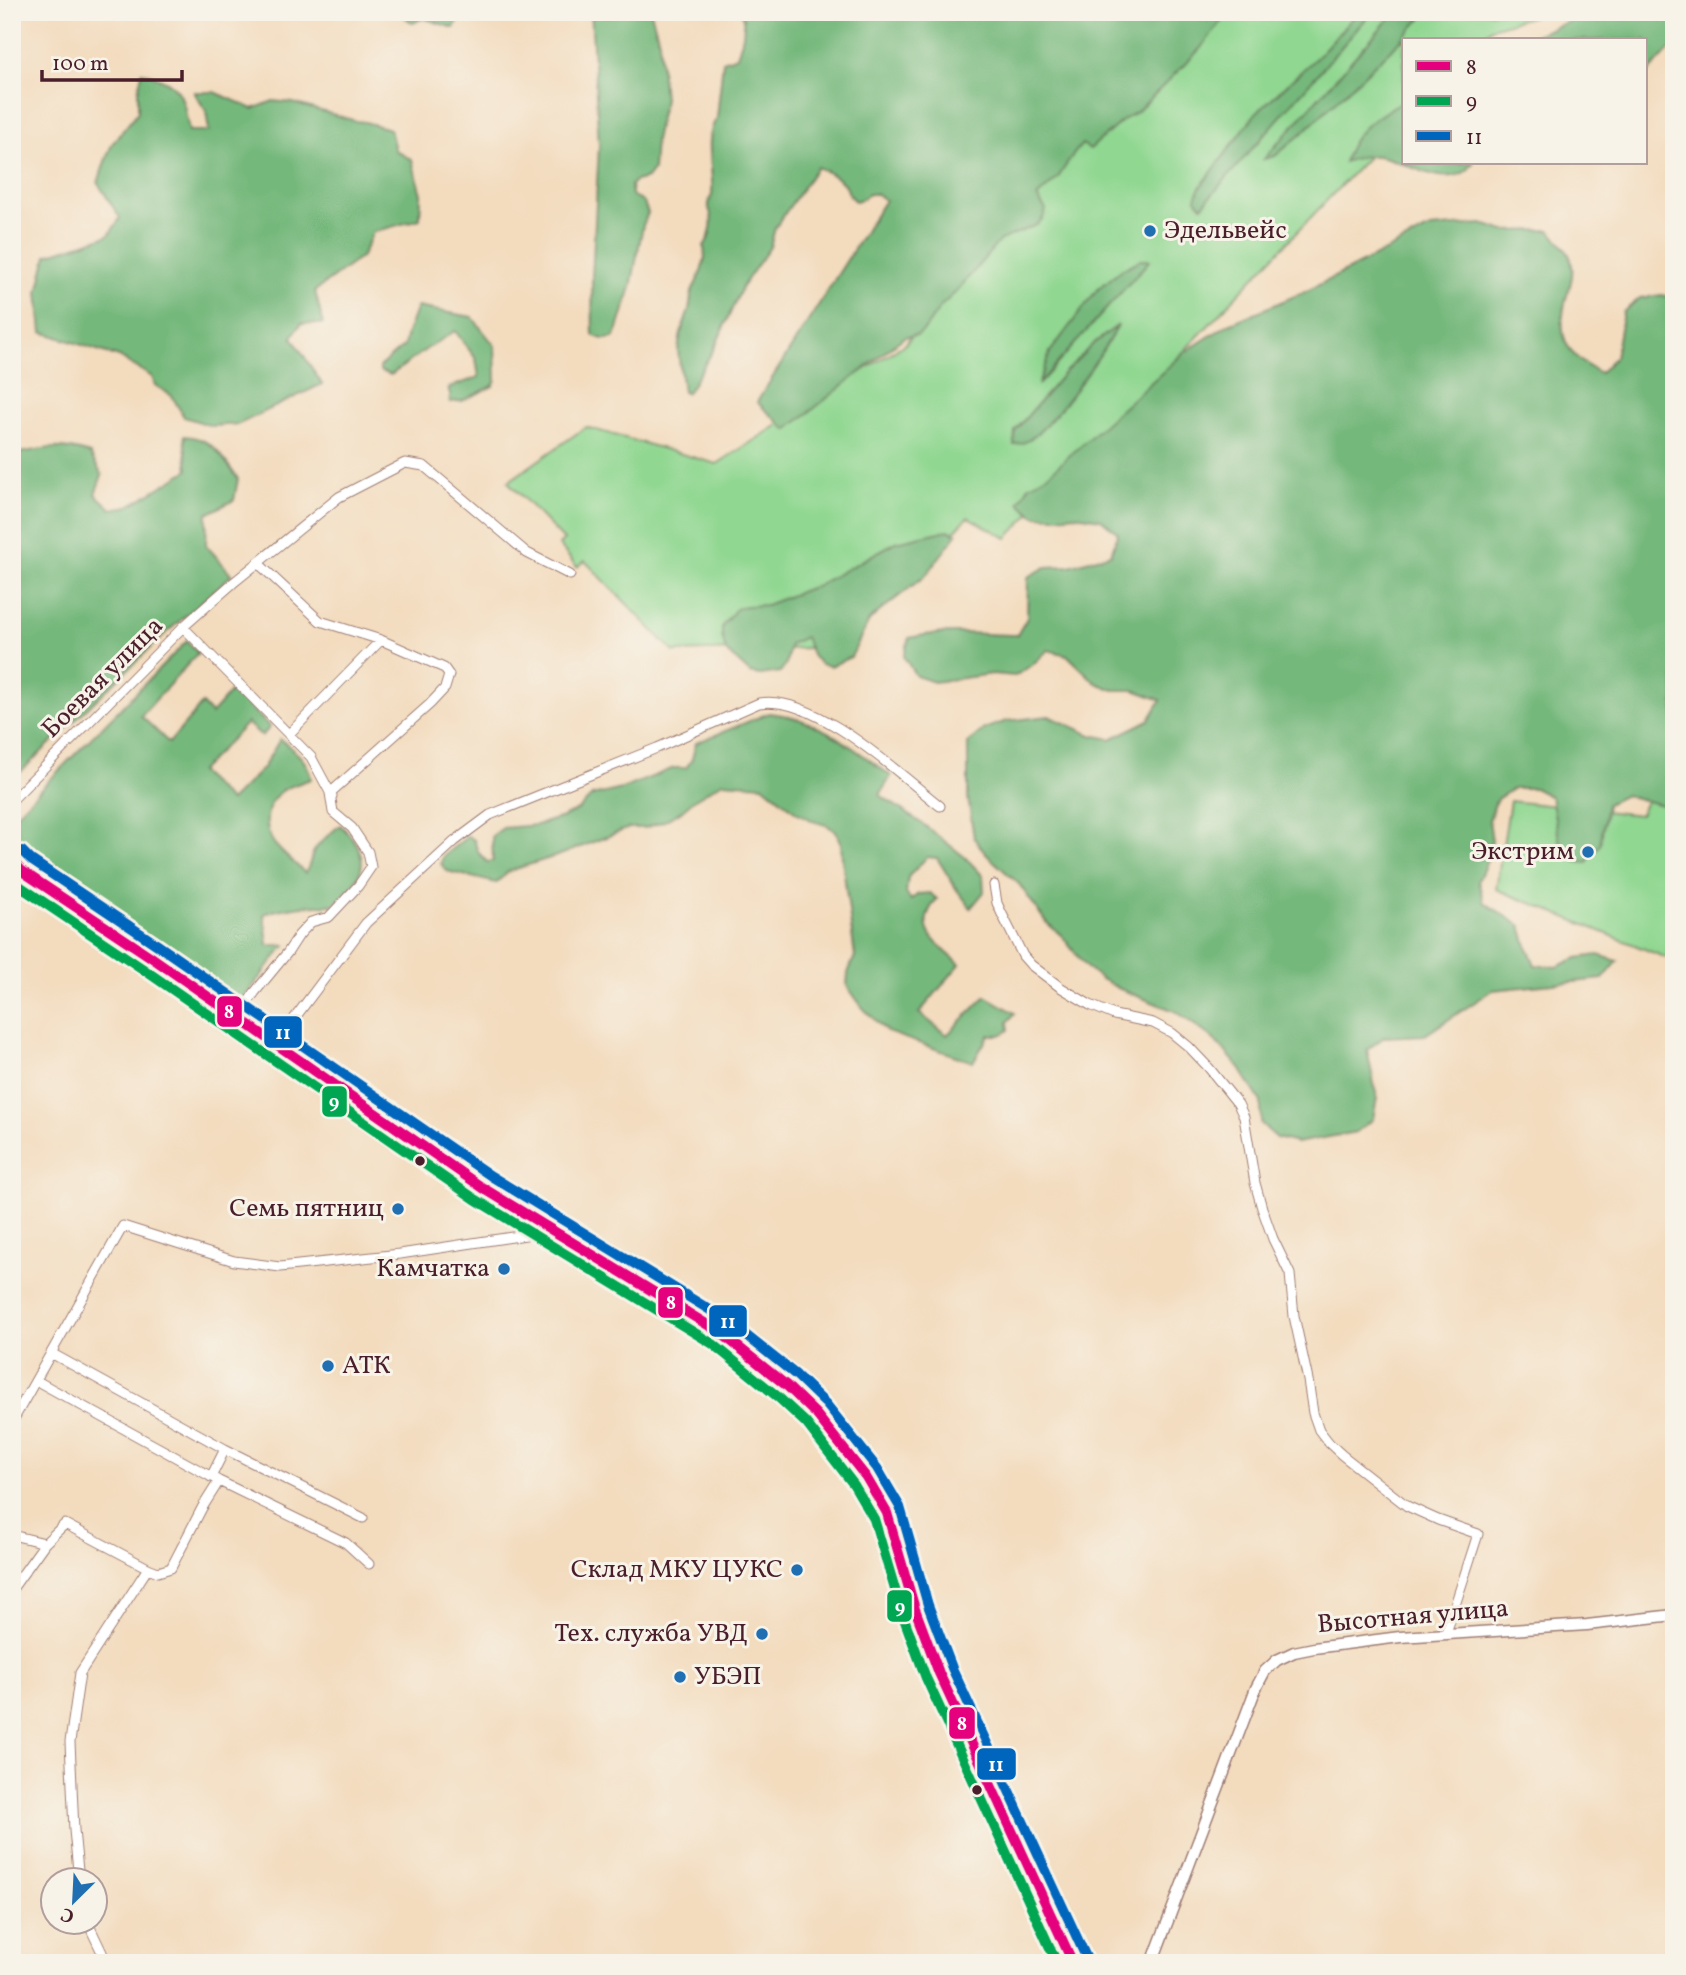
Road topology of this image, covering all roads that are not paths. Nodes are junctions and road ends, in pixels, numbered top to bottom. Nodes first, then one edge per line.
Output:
1 (258, 563) junction
2 (570, 575) dead end
3 (183, 627) junction
4 (380, 640) junction
5 (289, 734) junction
6 (331, 795) junction
7 (12, 800) edge
8 (940, 806) dead end
9 (12, 861) edge
10 (994, 885) dead end
11 (238, 1017) junction
12 (276, 1043) junction
13 (552, 1231) junction
14 (51, 1353) junction
15 (37, 1381) junction
16 (12, 1422) edge
17 (225, 1450) junction
18 (215, 1479) junction
19 (363, 1518) dead end
20 (12, 1535) edge
21 (45, 1543) junction
22 (369, 1564) dead end
23 (148, 1568) junction
24 (12, 1589) edge
25 (1674, 1615) edge
26 (1446, 1633) junction
27 (78, 1867) edge
28 (95, 1937) edge
29 (107, 1963) edge
30 (1073, 1963) edge
31 (1152, 1963) edge

1 - 2 street
1 - 3 street
1 - 4 street
3 - 5 street, Боевая улица
3 - 7 street, Боевая улица
4 - 5 street
4 - 6 street
5 - 6 street, Боевая улица
6 - 11 street, Боевая улица
8 - 12 street
9 - 11 street
10 - 26 street
11 - 12 street
12 - 13 street
13 - 14 street
13 - 30 street
14 - 15 street
14 - 17 street
15 - 16 street
15 - 18 street
17 - 18 street
17 - 19 street
18 - 22 street
18 - 23 street
20 - 21 street
21 - 23 street
21 - 24 street
23 - 27 street
25 - 26 street, Высотная улица
26 - 31 street, Высотная улица
28 - 29 street

